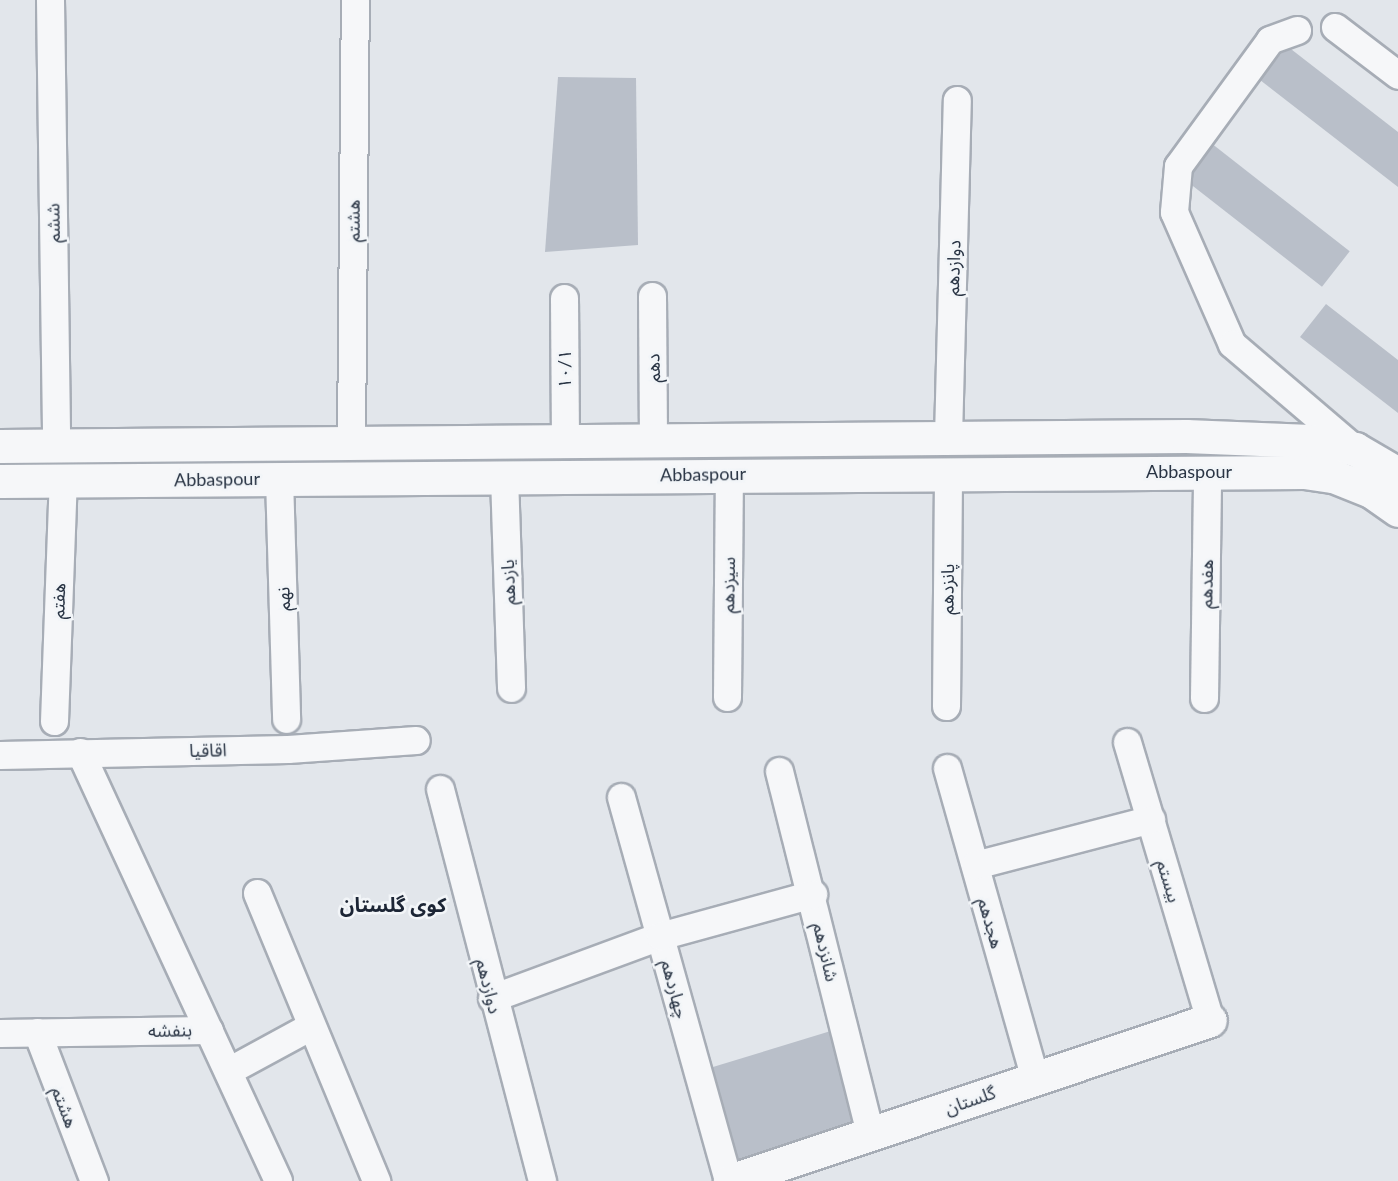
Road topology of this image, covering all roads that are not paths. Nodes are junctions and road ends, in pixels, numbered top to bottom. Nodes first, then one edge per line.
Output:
1 (50, 0) edge
2 (355, 0) edge
3 (1335, 27) dead end
4 (1297, 30) dead end
5 (1398, 75) edge
6 (957, 100) dead end
7 (652, 296) dead end
8 (564, 298) dead end
9 (1186, 436) junction
10 (948, 437) junction
11 (578, 440) junction
12 (653, 440) junction
13 (351, 442) junction
14 (56, 445) junction
15 (0, 446) edge
16 (1355, 449) junction
17 (1196, 471) junction
18 (948, 472) junction
19 (729, 474) junction
20 (1398, 474) edge
21 (504, 476) junction
22 (591, 476) junction
23 (279, 478) junction
24 (63, 480) junction
25 (0, 481) edge
26 (1398, 510) edge
27 (511, 688) dead end
28 (727, 697) dead end
29 (1204, 698) dead end
30 (946, 706) dead end
31 (286, 719) dead end
32 (54, 721) dead end
33 (416, 740) dead end
34 (1127, 742) dead end
35 (80, 752) junction
36 (0, 755) edge
37 (947, 768) dead end
38 (779, 771) dead end
39 (440, 789) dead end
40 (621, 797) dead end
41 (1150, 819) junction
42 (975, 866) junction
43 (257, 892) dead end
44 (813, 894) junction
45 (660, 936) junction
46 (492, 998) junction
47 (1210, 1020) joint
48 (311, 1026) junction
49 (209, 1030) junction
50 (37, 1032) junction
51 (0, 1033) edge
52 (228, 1071) junction
53 (1035, 1078) junction
54 (870, 1134) junction
55 (94, 1181) edge
56 (278, 1181) edge
57 (376, 1181) edge
58 (542, 1181) edge
59 (729, 1181) edge

1 - 14 street, ششم
2 - 13 street, هشتم
3 - 5 street
4 - 16 street
6 - 10 street, دوازدهم
7 - 12 street, دهم
8 - 11 street, ۱۰/۱
9 - 10 street, Abbaspour
9 - 16 street, Abbaspour
9 - 17 street
10 - 12 street, Abbaspour
11 - 12 street, Abbaspour
11 - 13 street, Abbaspour
11 - 22 street
13 - 14 street, Abbaspour
14 - 15 street, Abbaspour
16 - 20 street, Abbaspour
17 - 18 street, Abbaspour
17 - 26 street, Abbaspour
17 - 29 street, هفدهم
18 - 19 street, Abbaspour
18 - 30 street, پانزدهم
19 - 22 street, Abbaspour
19 - 28 street, سیزدهم
21 - 22 street, Abbaspour
21 - 23 street, Abbaspour
21 - 27 street, یازدهم
23 - 24 street, Abbaspour
23 - 31 street, نهم
24 - 25 street, Abbaspour
24 - 32 street, هفتم
33 - 35 street, اقاقیا
34 - 41 street, بیستم
35 - 36 street, اقاقیا
35 - 49 street
37 - 42 street, هجدهم
38 - 44 street, شانزدهم
39 - 46 street, دوازدهم
40 - 45 street, چهاردهم
41 - 42 street
41 - 47 street, بیستم
42 - 53 street, هجدهم
43 - 48 street
44 - 45 street
44 - 54 street, شانزدهم
45 - 46 street
45 - 59 street, چهاردهم
46 - 58 street, دوازدهم
47 - 53 street, گلستان
48 - 52 street
48 - 57 street
49 - 50 street, بنفشه
49 - 52 street, بنفشه
50 - 51 street, بنفشه
50 - 55 street, هشتم
52 - 56 street, بنفشه
53 - 54 street, گلستان
54 - 59 street, گلستان

